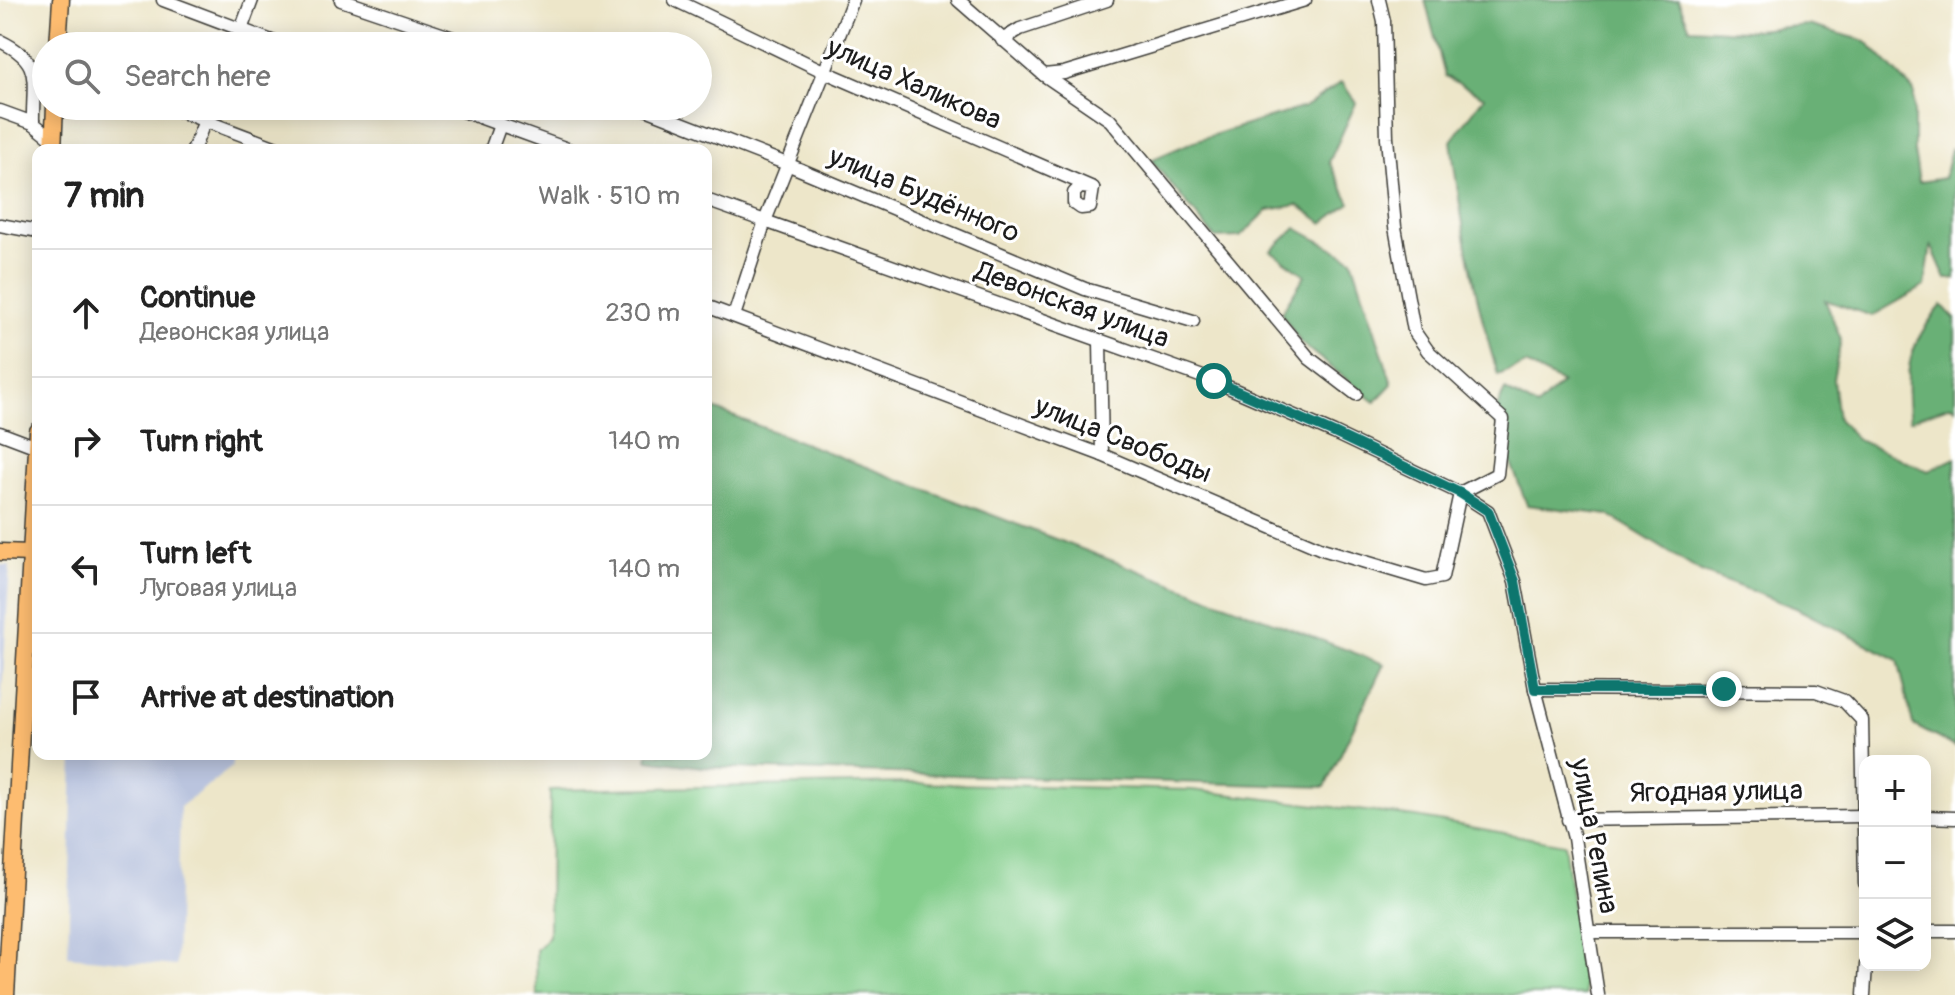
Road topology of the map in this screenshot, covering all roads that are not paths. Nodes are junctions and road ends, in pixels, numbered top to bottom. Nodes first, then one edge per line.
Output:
1 (61, 0) edge
2 (163, 0) edge
3 (252, 0) edge
4 (341, 0) edge
5 (675, 0) edge
6 (853, 0) edge
7 (1107, 0) edge
8 (1305, 0) edge
9 (1379, 0) edge
10 (963, 1) edge
11 (242, 30) junction
12 (59, 32) edge
13 (247, 32) edge
14 (436, 32) edge
15 (1002, 40) junction
16 (0, 41) edge
17 (32, 65) edge
18 (823, 71) junction
19 (1044, 75) junction
20 (0, 111) edge
21 (33, 120) edge
22 (54, 120) edge
23 (200, 120) edge
24 (487, 120) edge
25 (674, 120) edge
26 (205, 122) junction
27 (33, 123) junction
28 (500, 125) junction
29 (53, 144) edge
30 (196, 144) edge
31 (266, 144) edge
32 (493, 144) edge
33 (553, 144) edge
34 (787, 164) junction
35 (1093, 188) dead end
36 (712, 202) edge
37 (765, 221) junction
38 (0, 225) edge
39 (32, 231) edge
40 (712, 308) edge
41 (734, 316) junction
42 (1193, 321) dead end
43 (1100, 341) junction
44 (1356, 394) dead end
45 (0, 433) edge
46 (32, 445) edge
47 (1102, 455) junction
48 (1460, 493) junction
49 (0, 552) edge
50 (32, 553) joint
51 (1535, 689) junction
52 (1862, 755) edge
53 (1859, 816) edge
54 (1931, 817) edge
55 (1955, 818) edge
56 (1568, 820) junction
57 (1931, 931) edge
58 (1955, 931) edge
59 (1589, 932) junction
60 (1859, 932) edge
61 (1866, 971) edge
62 (6, 995) edge
63 (1598, 995) edge
64 (1864, 995) edge

1 - 12 main road
2 - 11 street
3 - 11 street
4 - 14 street
5 - 18 street, улица Халикова
6 - 18 street
7 - 15 street
8 - 19 street
9 - 48 street
10 - 15 street
11 - 13 street
15 - 19 street
16 - 17 street
18 - 34 street
18 - 35 street, улица Халикова
19 - 44 street
20 - 27 street
21 - 27 street
22 - 29 main road
23 - 26 street
24 - 28 street
25 - 34 street, улица Будённого
26 - 30 street
26 - 31 street
27 - 29 street
28 - 32 street
28 - 33 street
34 - 37 street
34 - 42 street, улица Будённого
36 - 37 street, Девонская улица
37 - 41 street
37 - 43 street, Девонская улица
38 - 39 street
40 - 41 street, улица Свободы
41 - 47 street, улица Свободы
43 - 47 street
43 - 48 street, Девонская улица
45 - 46 street
47 - 48 street, улица Свободы
48 - 51 street, Девонская улица
49 - 50 main road
50 - 62 main road
51 - 52 street
51 - 56 street, улица Репина
53 - 56 street, Ягодная улица
54 - 55 street
56 - 59 street, улица Репина
57 - 58 street
59 - 60 street
59 - 63 street, улица Репина
61 - 64 street

